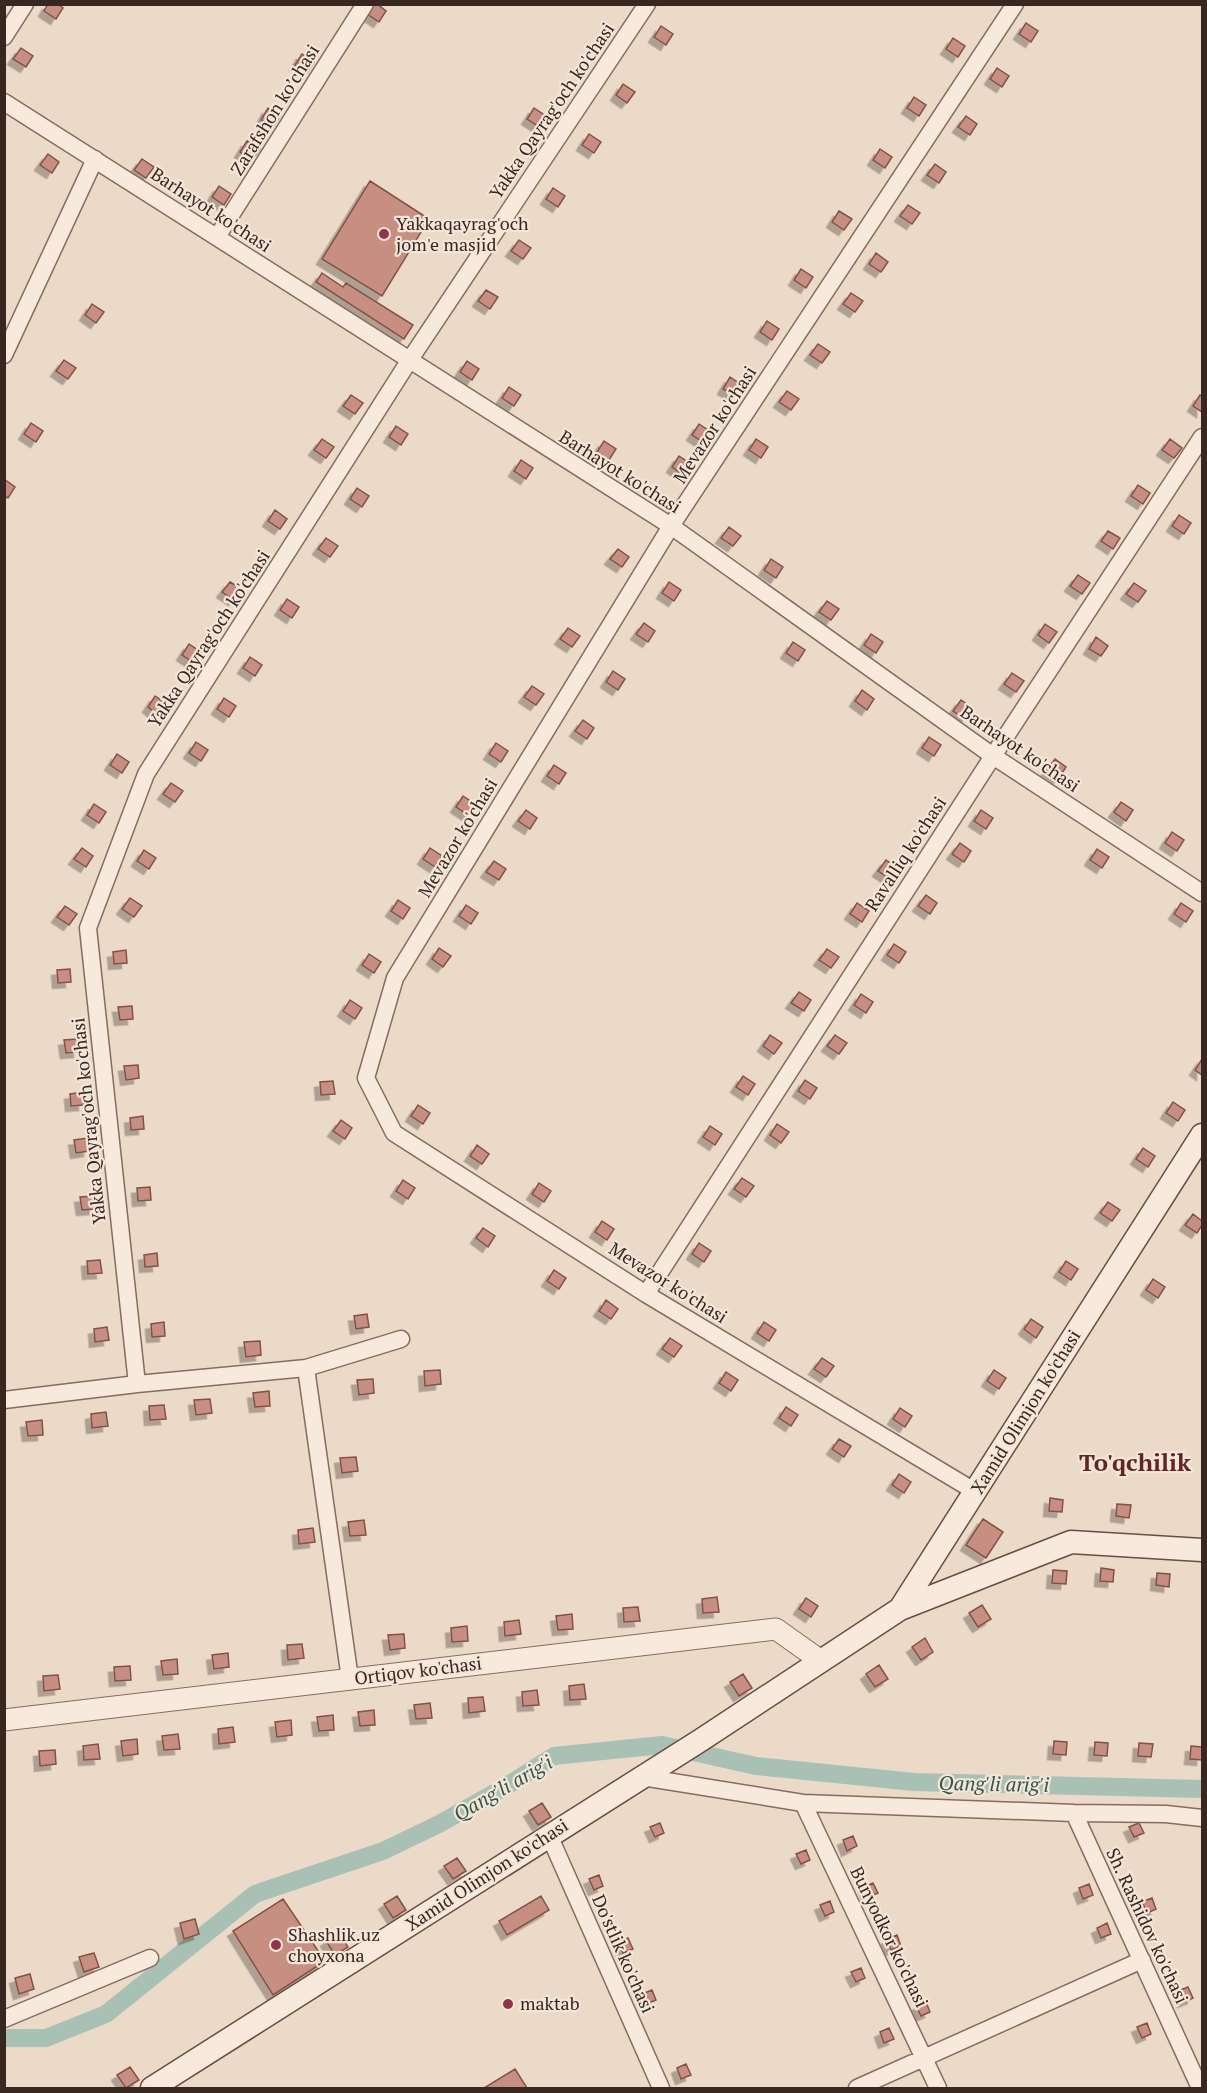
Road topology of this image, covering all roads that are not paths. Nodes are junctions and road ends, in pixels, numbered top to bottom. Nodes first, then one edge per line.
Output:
1 (25, 4) edge
2 (365, 4) edge
3 (647, 4) edge
4 (1015, 4) edge
5 (4, 37) edge
6 (4, 102) edge
7 (95, 159) junction
8 (217, 237) junction
9 (4, 355) edge
10 (409, 361) junction
11 (1203, 437) edge
12 (671, 526) junction
13 (993, 756) junction
14 (1203, 893) edge
15 (1203, 1135) edge
16 (646, 1294) junction
17 (401, 1339) dead end
18 (306, 1368) junction
19 (137, 1384) junction
20 (4, 1400) edge
21 (976, 1492) junction
22 (1203, 1550) edge
23 (900, 1608) junction
24 (821, 1661) junction
25 (350, 1679) junction
26 (4, 1720) edge
27 (642, 1777) junction
28 (803, 1803) junction
29 (1074, 1813) junction
30 (1203, 1818) edge
31 (549, 1835) junction
32 (150, 1958) dead end
33 (1142, 1960) junction
34 (4, 2019) edge
35 (925, 2058) junction
36 (152, 2088) edge
37 (661, 2088) edge
38 (857, 2088) edge
39 (938, 2088) edge
40 (1200, 2088) edge

1 - 5 street
2 - 8 street, Zarafshon ko’chasi
3 - 10 street, Yakka Qayrag'och ko'chasi
4 - 12 street, Mevazor ko'chasi
6 - 7 street, Barhayot ko'chasi
7 - 8 street, Barhayot ko'chasi
7 - 9 street
8 - 10 street, Barhayot ko'chasi
10 - 12 street, Barhayot ko'chasi
10 - 19 street, Yakka Qayrag'och ko'chasi
11 - 13 street, Ravalliq ko'chasi
12 - 13 street, Barhayot ko'chasi
12 - 16 street, Mevazor ko'chasi
13 - 14 street, Barhayot ko'chasi
13 - 16 street, Ravalliq ko'chasi
15 - 21 main road, Xamid Olimjon ko'chasi
16 - 21 street, Mevazor ko'chasi
17 - 18 street
18 - 19 street
18 - 25 street
19 - 20 street
21 - 23 main road, Xamid Olimjon ko'chasi
22 - 23 main road
23 - 24 main road, Xamid Olimjon ko'chasi
24 - 25 street, Ortiqov ko'chasi
24 - 27 main road, Xamid Olimjon ko'chasi
25 - 26 street, Ortiqov ko'chasi
27 - 28 street
27 - 31 main road, Xamid Olimjon ko'chasi
28 - 29 street
28 - 35 street, Bunyodkor ko'chasi
29 - 30 street
29 - 33 street, Sh. Rashidov ko'chasi
31 - 36 main road, Xamid Olimjon ko'chasi
31 - 37 street, Do'stlik ko'chasi
32 - 34 street
33 - 35 street
33 - 40 street, Sh. Rashidov ko'chasi
35 - 38 street
35 - 39 street, Bunyodkor ko'chasi

